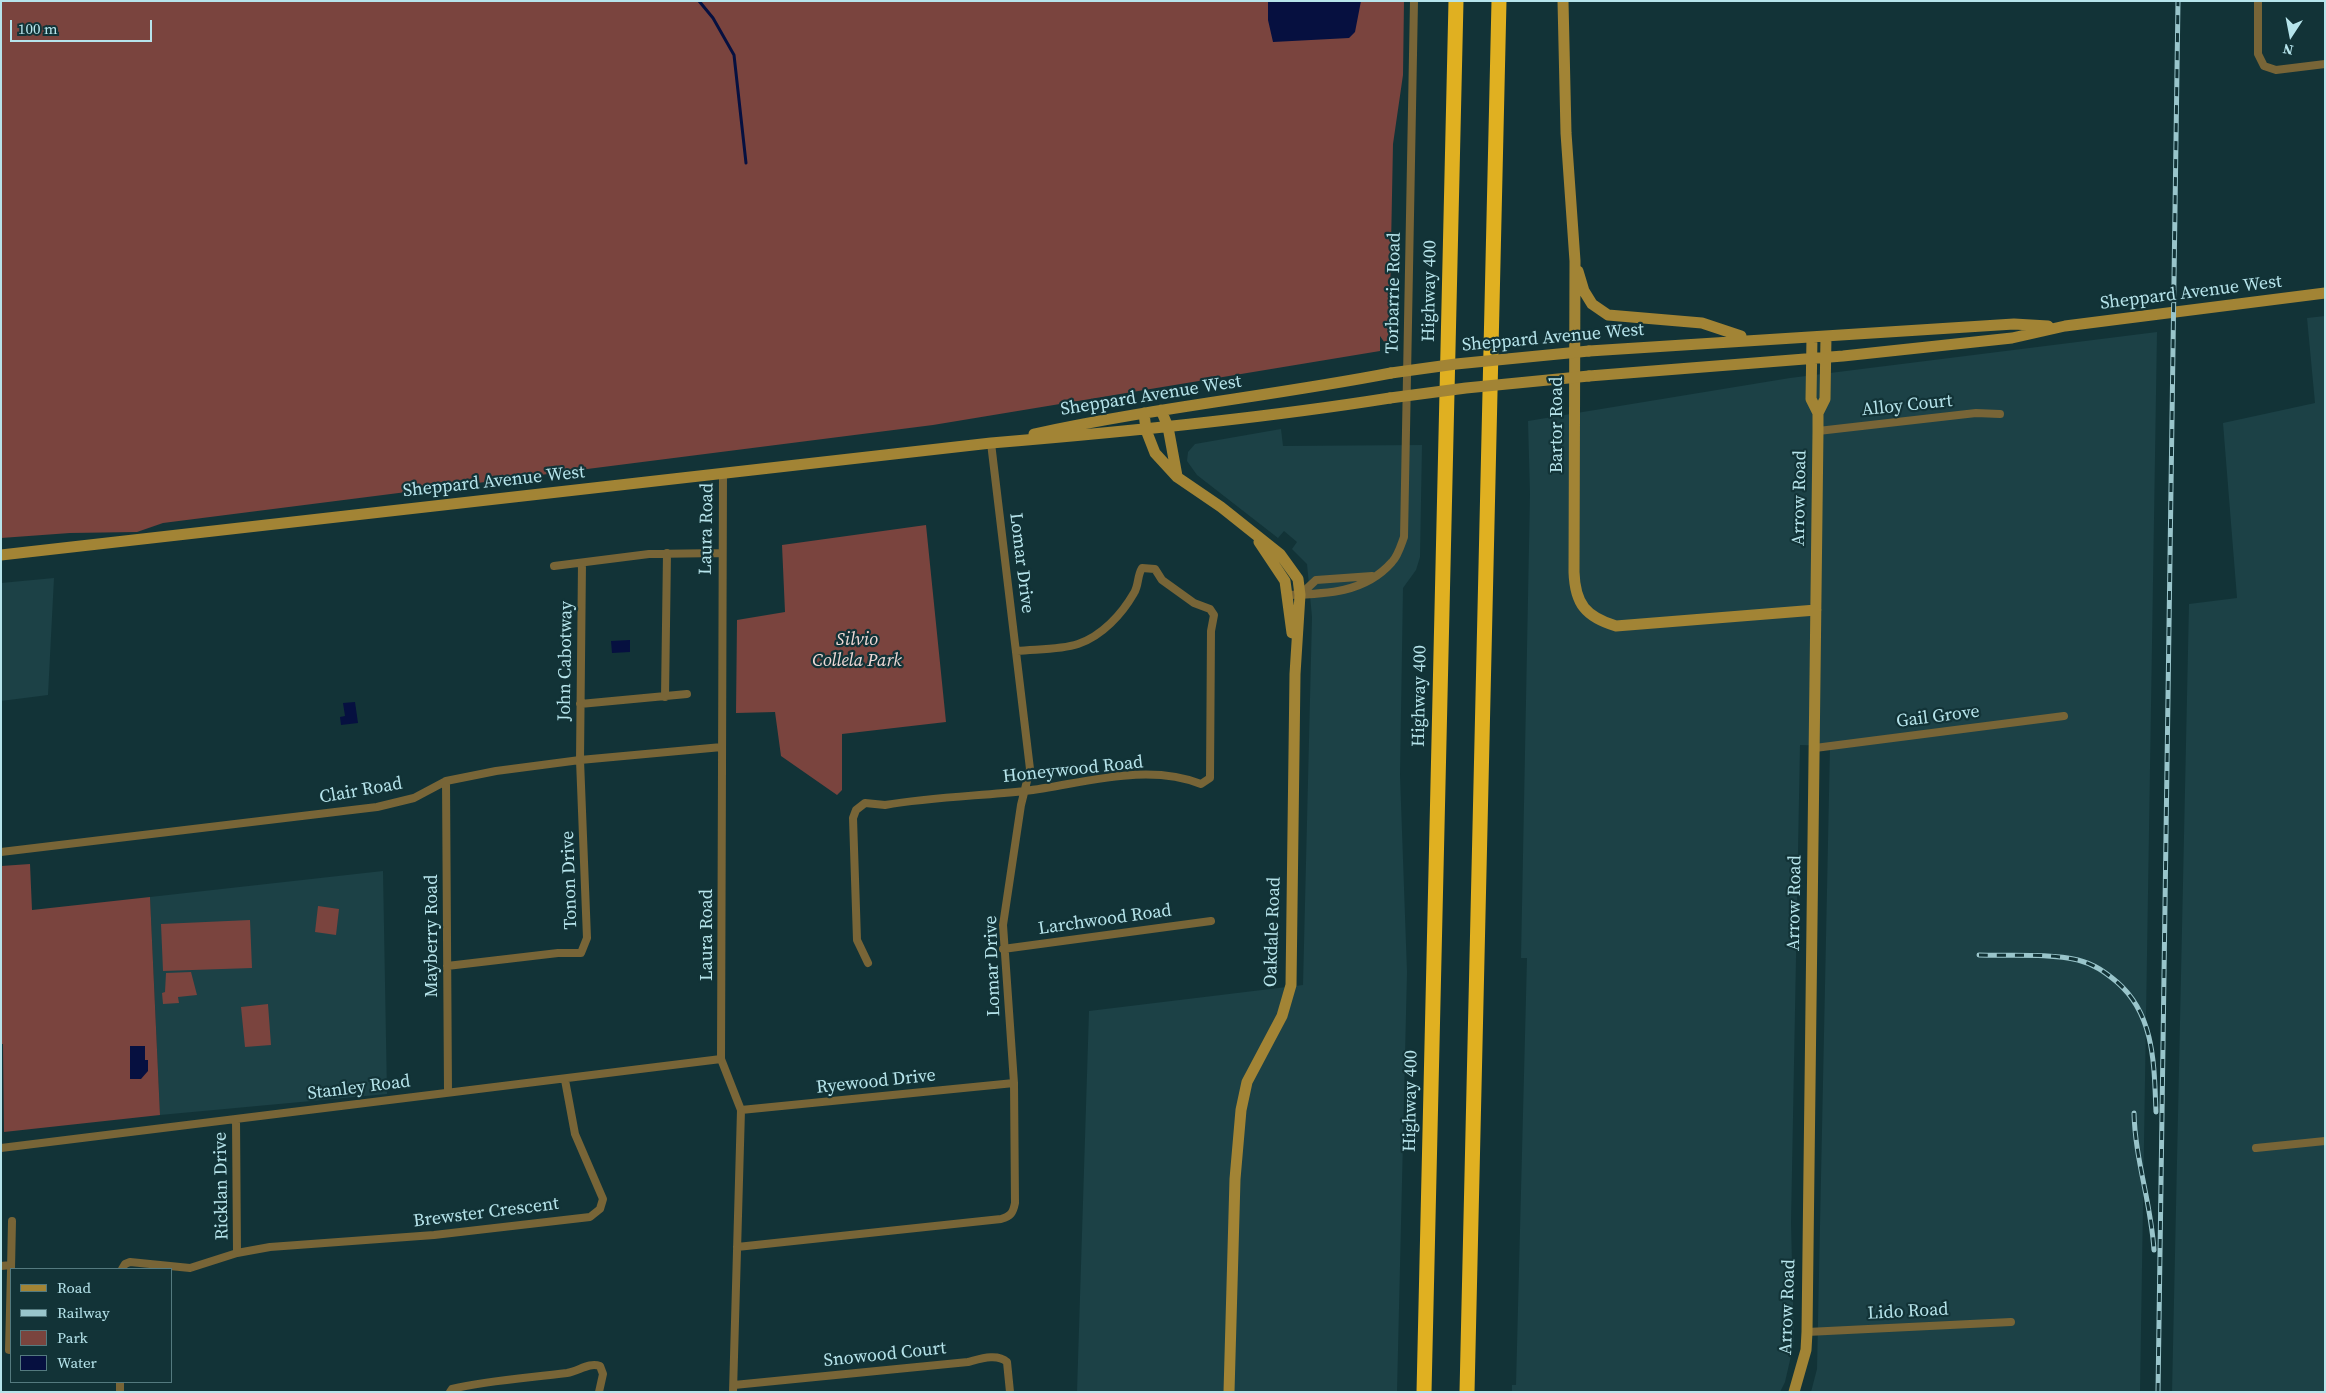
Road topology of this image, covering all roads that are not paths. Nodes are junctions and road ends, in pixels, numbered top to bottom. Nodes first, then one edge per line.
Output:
1 (1414, 1) edge
2 (1456, 1) edge
3 (1499, 1) edge
4 (1563, 1) edge
5 (2258, 1) edge
6 (2325, 64) edge
7 (1574, 261) junction
8 (2324, 294) edge
9 (2065, 326) junction
10 (1826, 336) junction
11 (1812, 337) junction
12 (1755, 339) junction
13 (1827, 357) junction
14 (1811, 358) junction
15 (1161, 410) junction
16 (1144, 413) junction
17 (1818, 413) junction
18 (2000, 414) dead end
19 (1168, 428) junction
20 (1146, 430) junction
21 (1818, 431) junction
22 (991, 443) junction
23 (722, 474) junction
24 (1177, 477) junction
25 (1254, 534) junction
26 (668, 553) junction
27 (722, 553) junction
28 (1, 555) edge
29 (582, 563) junction
30 (554, 566) dead end
31 (1376, 576) junction
32 (1300, 594) junction
33 (1288, 595) junction
34 (1816, 610) junction
35 (1017, 651) junction
36 (1295, 674) junction
37 (687, 694) dead end
38 (665, 697) junction
39 (580, 704) junction
40 (2064, 716) dead end
41 (722, 747) junction
42 (1815, 748) junction
43 (580, 760) junction
44 (446, 781) junction
45 (1025, 791) junction
46 (1, 852) edge
47 (1210, 921) dead end
48 (1003, 949) junction
49 (868, 963) dead end
50 (447, 966) junction
51 (721, 1060) junction
52 (565, 1080) junction
53 (1014, 1083) junction
54 (448, 1092) junction
55 (741, 1110) junction
56 (236, 1119) junction
57 (2325, 1140) edge
58 (1, 1148) edge
59 (2256, 1148) dead end
60 (12, 1221) dead end
61 (736, 1247) junction
62 (237, 1253) junction
63 (1, 1266) edge
64 (11, 1268) edge
65 (123, 1268) edge
66 (10, 1312) joint
67 (1, 1313) edge
68 (2011, 1322) dead end
69 (1806, 1332) junction
70 (9, 1350) dead end
71 (734, 1388) edge
72 (450, 1392) edge
73 (598, 1392) edge
74 (1010, 1392) edge
75 (1228, 1392) edge
76 (1424, 1392) edge
77 (1467, 1392) edge
78 (1794, 1392) edge

1 - 31 street, Torbarrie Road
2 - 76 highway, Highway 400
3 - 77 highway
4 - 7 main road, Bartor Road
5 - 6 street
7 - 12 main road
7 - 34 main road, Bartor Road
8 - 9 main road, Sheppard Avenue West
9 - 10 main road, Sheppard Avenue West
9 - 13 main road, Sheppard Avenue West
10 - 11 main road, Sheppard Avenue West
10 - 13 main road, Arrow Road
11 - 12 main road, Sheppard Avenue West
11 - 14 main road, Arrow Road
12 - 15 main road, Sheppard Avenue West, bridge
13 - 14 main road, Sheppard Avenue West
13 - 17 main road, Arrow Road
14 - 17 main road, Arrow Road
14 - 19 main road, Sheppard Avenue West, bridge
15 - 16 main road, Sheppard Avenue West
15 - 19 main road
16 - 20 main road, Oakdale Road
16 - 22 main road, Sheppard Avenue West
17 - 21 main road, Arrow Road
18 - 21 street, Alloy Court
19 - 20 main road, Sheppard Avenue West
19 - 24 main road
20 - 22 main road, Sheppard Avenue West
20 - 24 main road, Oakdale Road
21 - 34 main road, Arrow Road
22 - 23 main road, Sheppard Avenue West
22 - 35 street, Lomar Drive
23 - 27 street, Laura Road
23 - 28 main road, Sheppard Avenue West
24 - 25 main road, Oakdale Road
25 - 32 main road, Oakdale Road
25 - 33 main road, Oakdale Road
26 - 27 street
26 - 29 street
26 - 38 street
27 - 41 street, Laura Road
29 - 30 street
29 - 39 street, John Cabotway
31 - 32 street, Torbarrie Road
31 - 32 street
32 - 33 street, Torbarrie Road
32 - 36 main road, Oakdale Road
33 - 36 main road, Oakdale Road
34 - 42 main road, Arrow Road
35 - 45 street, Lomar Drive
35 - 45 street, Honeywood Road
36 - 75 main road, Oakdale Road
37 - 38 street
38 - 39 street
39 - 43 street, John Cabotway
40 - 42 street, Gail Grove
41 - 43 street, Clair Road
41 - 51 street, Laura Road
42 - 69 main road, Arrow Road
43 - 44 street, Clair Road
43 - 50 street, Tonon Drive
44 - 46 street, Clair Road
44 - 50 street, Mayberry Road
45 - 48 street, Lomar Drive
45 - 49 street, Honeywood Road
47 - 48 street, Larchwood Road
48 - 53 street, Lomar Drive
50 - 54 street, Mayberry Road
51 - 52 street, Stanley Road
51 - 55 street, Laura Road
52 - 54 street, Stanley Road
52 - 62 street, Brewster Crescent
53 - 55 street, Ryewood Drive
53 - 61 street, Lomar Drive
54 - 56 street, Stanley Road
55 - 61 street, Laura Road
56 - 58 street, Stanley Road
56 - 62 street, Ricklan Drive
57 - 59 street
60 - 64 street
61 - 71 street, Laura Road
62 - 65 street
63 - 64 street
66 - 67 street
66 - 70 street
68 - 69 street, Lido Road
69 - 78 main road, Arrow Road
71 - 74 street, Snowood Court
72 - 73 street

